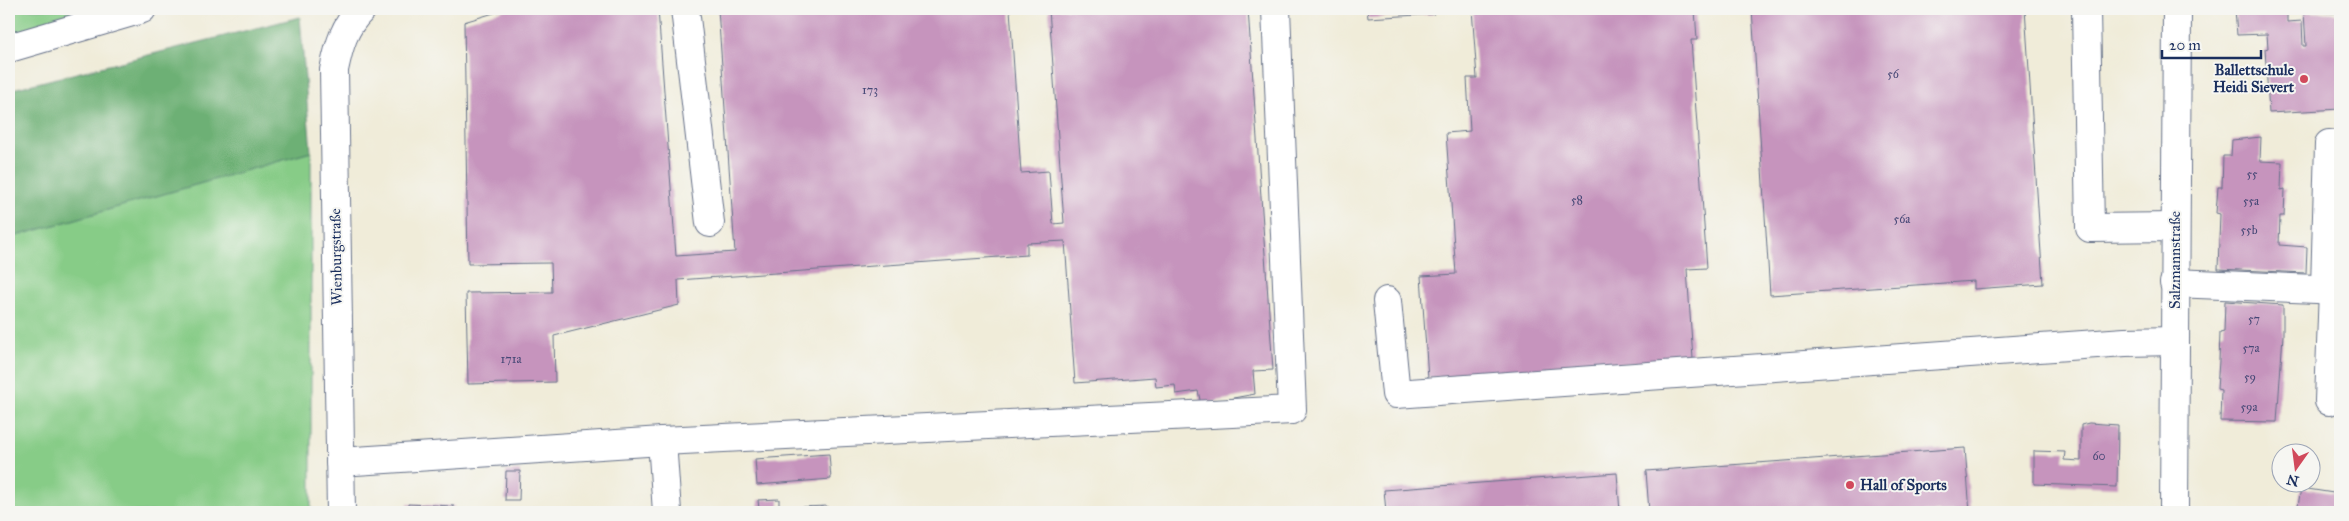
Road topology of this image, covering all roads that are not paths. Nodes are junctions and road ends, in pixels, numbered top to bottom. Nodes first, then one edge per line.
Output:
1 (142, 9) edge
2 (361, 9) edge
3 (684, 9) edge
4 (1276, 9) edge
5 (2086, 9) edge
6 (2177, 9) edge
7 (9, 48) edge
8 (2329, 144) dead end
9 (710, 223) dead end
10 (2175, 227) junction
11 (2174, 283) junction
12 (2333, 289) edge
13 (1387, 301) dead end
14 (2175, 341) junction
15 (2328, 401) dead end
16 (662, 441) junction
17 (340, 462) junction
18 (341, 512) edge
19 (667, 512) edge
20 (2174, 512) edge

1 - 7 street
2 - 17 street, Wienburgstraße
3 - 9 street
4 - 16 street
5 - 10 street
6 - 10 street, Salzmannstraße
8 - 12 street
10 - 11 street, Salzmannstraße
11 - 12 street
11 - 14 street, Salzmannstraße
12 - 15 street
13 - 14 street
14 - 20 street, Salzmannstraße
16 - 17 street
16 - 19 street
17 - 18 street, Wienburgstraße

